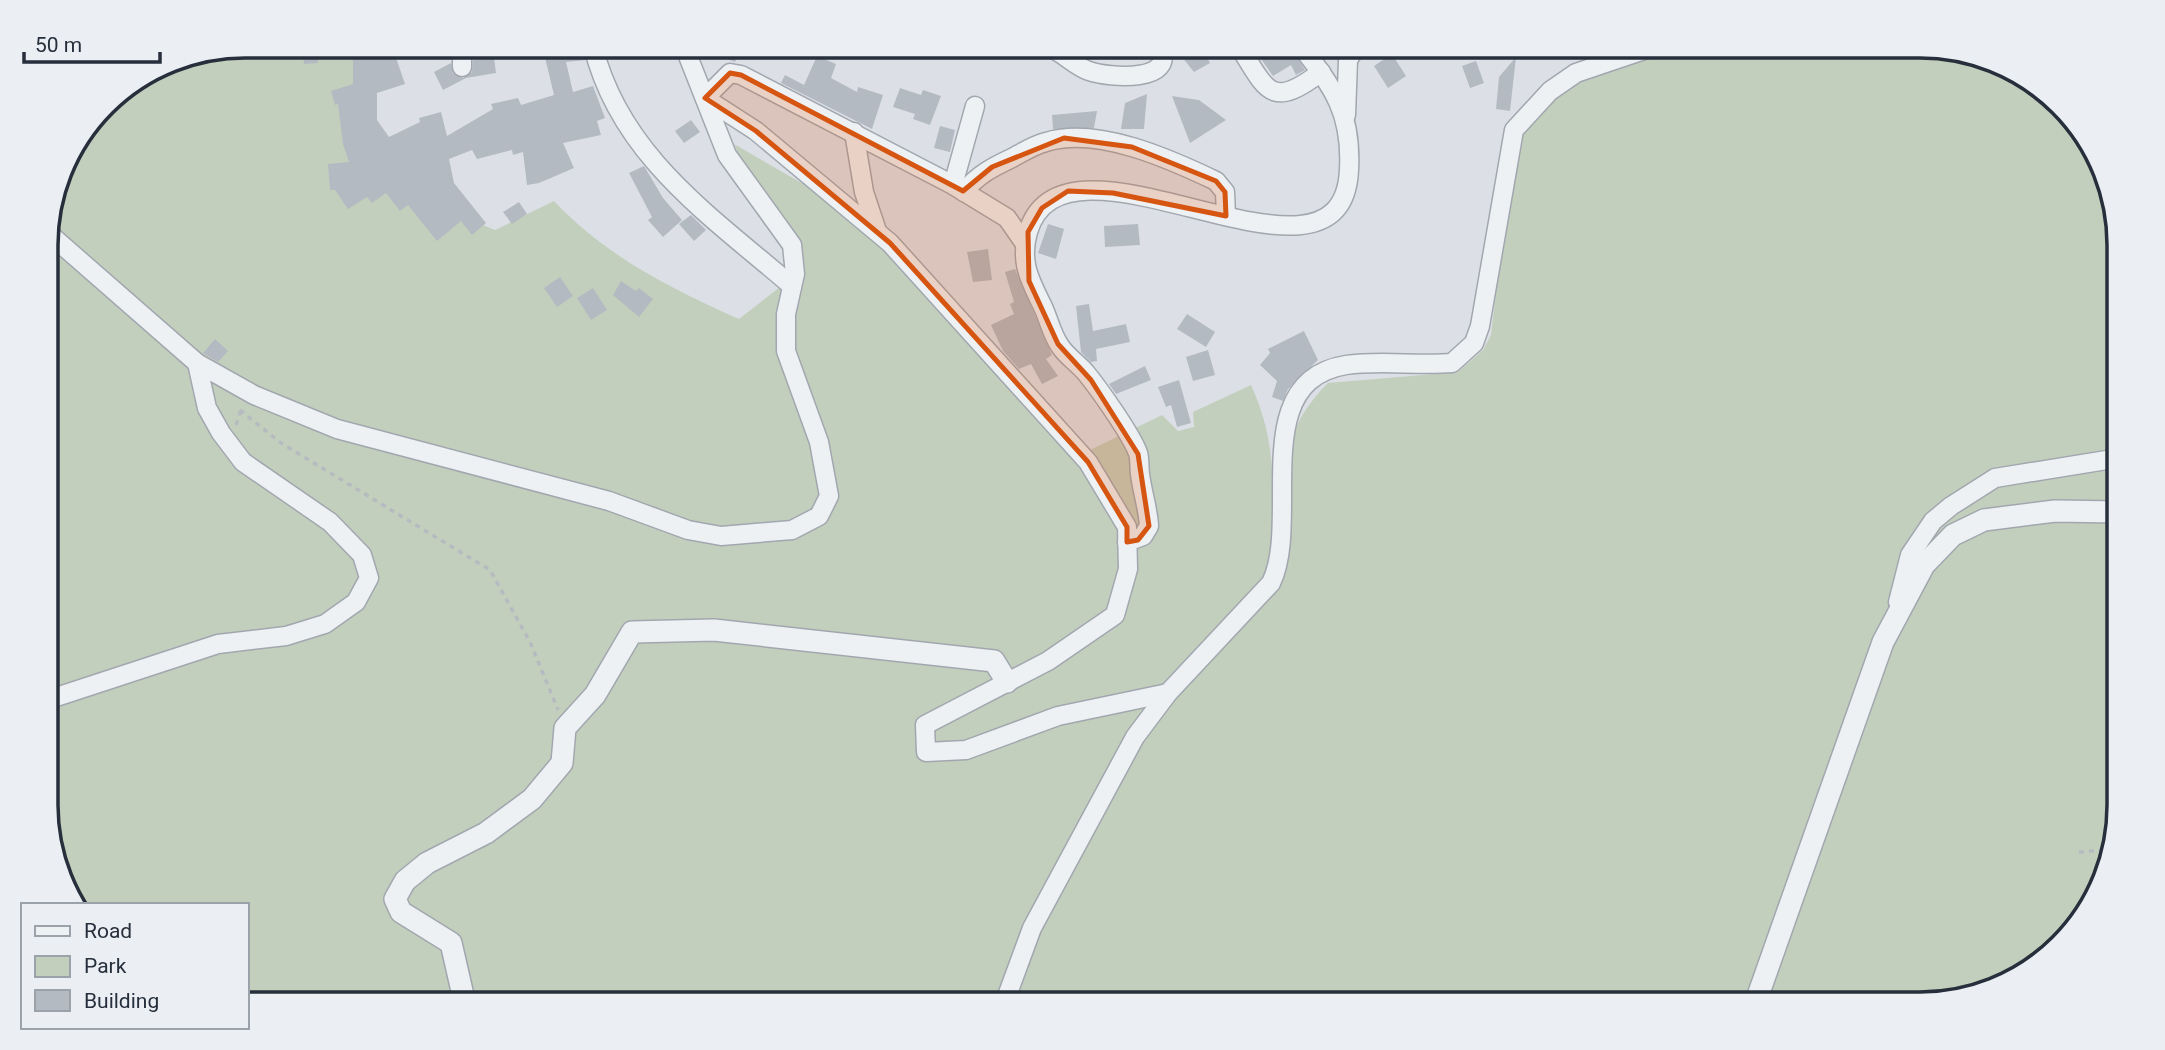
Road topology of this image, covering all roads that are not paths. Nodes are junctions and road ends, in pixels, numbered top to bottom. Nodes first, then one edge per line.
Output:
1 (462, 58) edge
2 (597, 58) edge
3 (692, 58) edge
4 (1066, 58) edge
5 (1163, 58) edge
6 (1246, 58) edge
7 (1310, 58) edge
8 (1349, 58) edge
9 (1620, 58) edge
10 (462, 67) dead end
11 (1321, 72) junction
12 (705, 98) junction
13 (975, 106) dead end
14 (1346, 114) junction
15 (854, 132) junction
16 (959, 188) junction
17 (1226, 215) junction
18 (877, 231) junction
19 (58, 241) edge
20 (1025, 244) junction
21 (792, 286) junction
22 (197, 363) junction
23 (2107, 460) edge
24 (2107, 512) edge
25 (1128, 542) junction
26 (1895, 615) junction
27 (1007, 682) junction
28 (1168, 693) junction
29 (58, 696) edge
30 (462, 992) edge
31 (1008, 992) edge
32 (1759, 992) edge

1 - 10 street
2 - 21 street
3 - 12 street
4 - 5 street
6 - 11 street
7 - 11 street
8 - 14 street
9 - 28 street
11 - 14 street
12 - 15 street
12 - 18 street
12 - 21 street
13 - 16 street
14 - 17 street
15 - 16 street
15 - 18 street
16 - 17 street
16 - 20 street
17 - 20 street
18 - 25 street
19 - 22 street
20 - 25 street
21 - 22 street
22 - 29 street
23 - 26 street
24 - 26 street
25 - 27 street
26 - 32 street
27 - 28 street
27 - 30 street
28 - 31 street

